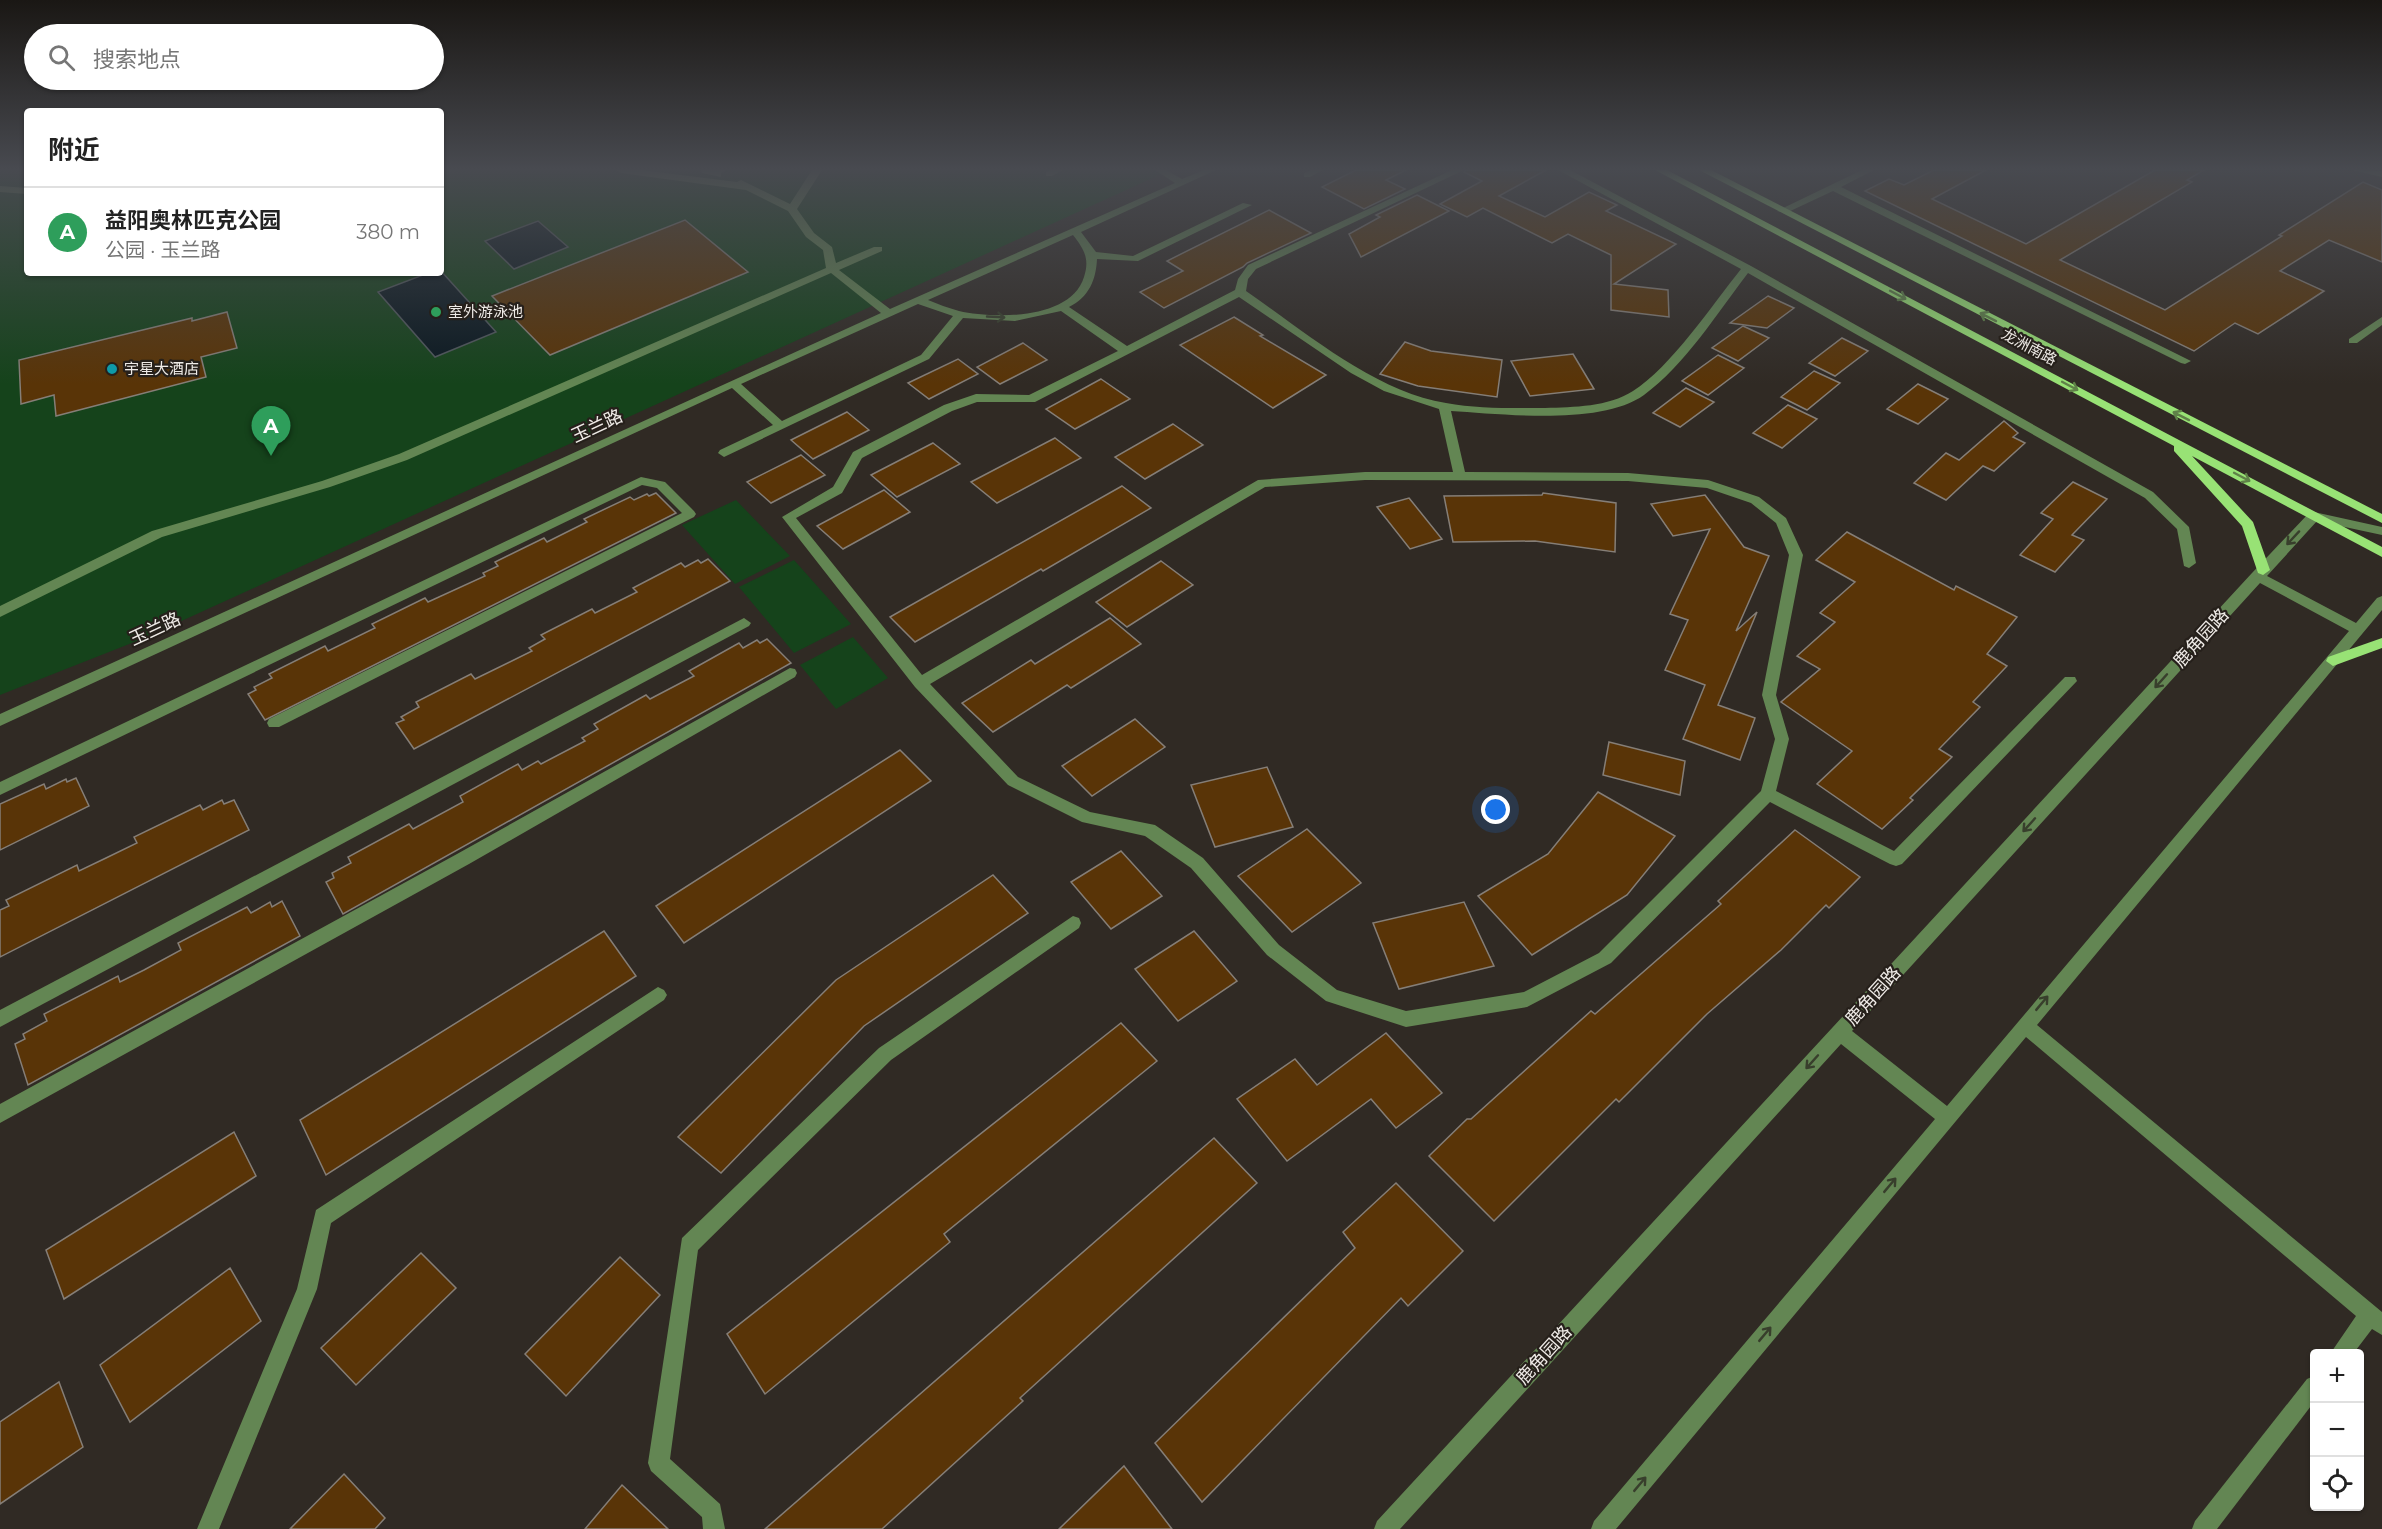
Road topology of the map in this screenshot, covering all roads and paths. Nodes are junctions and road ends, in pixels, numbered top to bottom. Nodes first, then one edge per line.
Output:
1 (817, 241) edge
2 (1052, 241) edge
3 (1082, 241) edge
4 (1171, 241) edge
5 (1306, 241) edge
6 (1697, 241) edge
7 (1795, 241) edge
8 (1841, 241) edge
9 (1943, 241) edge
10 (878, 249) dead end
11 (1092, 255) junction
12 (1747, 268) junction
13 (832, 269) junction
14 (1240, 292) junction
15 (919, 301) junction
16 (1062, 307) junction
17 (889, 314) junction
18 (960, 315) junction
19 (2382, 320) edge
20 (2353, 340) dead end
21 (1126, 351) junction
22 (2185, 361) dead end
23 (733, 383) junction
24 (1444, 408) junction
25 (781, 426) junction
26 (2167, 437) junction
27 (724, 453) dead end
28 (1460, 476) junction
29 (2314, 516) junction
30 (2382, 519) edge
31 (2382, 531) edge
32 (2382, 553) edge
33 (2189, 563) dead end
34 (2260, 573) junction
35 (2382, 601) edge
36 (0, 612) edge
37 (744, 623) dead end
38 (2358, 630) junction
39 (2382, 643) edge
40 (2333, 661) junction
41 (790, 673) dead end
42 (2070, 681) dead end
43 (920, 683) junction
44 (0, 720) edge
45 (274, 723) dead end
46 (0, 789) edge
47 (1768, 794) junction
48 (1073, 923) dead end
49 (658, 995) dead end
50 (0, 1019) edge
51 (2024, 1025) junction
52 (1840, 1032) junction
53 (0, 1114) edge
54 (1947, 1117) junction
55 (2376, 1320) edge
56 (2344, 1349) edge
57 (2310, 1391) edge
58 (208, 1529) edge
59 (714, 1529) edge
60 (1385, 1529) edge
61 (1602, 1529) edge
62 (2203, 1529) edge

1 - 13 street
2 - 15 street, 玉兰路
3 - 11 street
4 - 11 street
5 - 14 street
6 - 12 street
7 -> 26 main road, 龙洲南路
30 -> 8 main road, 龙洲南路
9 - 22 street
10 - 13 street
11 - 16 street
12 - 24 street
12 - 33 street
13 - 17 street
13 - 36 street
14 - 21 street
14 - 24 street
15 - 17 street, 玉兰路
15 - 18 street
18 -> 16 street
16 - 21 street
17 - 23 street, 玉兰路
18 - 25 street
19 - 20 street
21 - 43 street
23 - 25 street
23 - 44 street, 玉兰路
24 - 28 street
25 - 27 street
26 -> 29 main road, 龙洲南路
26 - 34 main road
28 - 43 street
28 - 47 street
29 - 31 street
29 - 32 main road, 龙洲南路
29 -> 34 street, 鹿角园路
34 - 38 street
34 -> 52 street, 鹿角园路
35 - 38 street
37 - 50 street
38 - 40 street
39 - 40 main road
51 -> 40 street
41 - 53 street
42 - 47 street
43 - 47 street
45 - 46 street
48 - 59 street
49 - 58 street
51 - 54 street
51 - 55 street
52 - 54 street
52 -> 60 street, 鹿角园路
61 -> 54 street
55 - 56 street
57 - 62 street

